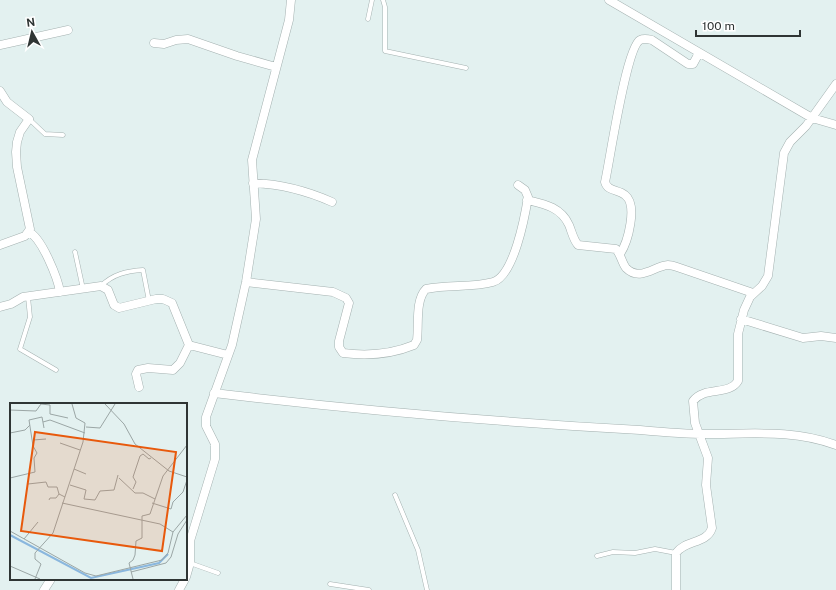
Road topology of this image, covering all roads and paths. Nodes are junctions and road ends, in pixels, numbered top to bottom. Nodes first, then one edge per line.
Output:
1 (290, 0) edge
2 (372, 0) edge
3 (383, 0) edge
4 (609, 0) edge
5 (368, 19) dead end
6 (68, 30) dead end
7 (154, 43) dead end
8 (0, 45) edge
9 (699, 53) junction
10 (276, 67) junction
11 (466, 68) dead end
12 (836, 84) edge
13 (0, 91) edge
14 (812, 118) junction
15 (29, 119) junction
16 (836, 125) edge
17 (63, 135) dead end
18 (253, 183) junction
19 (518, 184) dead end
20 (527, 200) junction
21 (332, 202) dead end
22 (29, 232) junction
23 (0, 245) edge
24 (75, 252) dead end
25 (620, 254) junction
26 (246, 282) junction
27 (101, 286) junction
28 (83, 289) junction
29 (60, 292) junction
30 (753, 293) junction
31 (28, 296) junction
32 (149, 301) junction
33 (0, 307) edge
34 (741, 319) junction
35 (836, 338) edge
36 (189, 345) junction
37 (228, 355) junction
38 (56, 370) dead end
39 (139, 387) dead end
40 (214, 393) junction
41 (700, 434) junction
42 (836, 445) edge
43 (395, 495) dead end
44 (676, 553) junction
45 (597, 556) dead end
46 (190, 563) junction
47 (187, 572) edge
48 (218, 573) dead end
49 (50, 580) edge
50 (184, 580) edge
51 (330, 584) dead end
52 (44, 590) edge
53 (179, 590) edge
54 (369, 590) edge
55 (427, 590) edge
56 (676, 590) edge

1 - 10 street
2 - 5 lane
3 - 11 lane
4 - 9 street
6 - 8 street
7 - 10 street
9 - 14 street
9 - 25 street
10 - 18 street
12 - 14 street
13 - 15 street
14 - 16 street
14 - 30 street
15 - 17 lane
15 - 22 street
18 - 21 street
18 - 26 street
19 - 20 street
20 - 25 street
20 - 26 street
22 - 23 street
22 - 29 street
24 - 28 lane
25 - 30 street
26 - 37 street
27 - 28 street
27 - 32 street
27 - 32 lane
28 - 29 street
29 - 31 street
30 - 34 street
31 - 33 street
31 - 38 lane
32 - 36 street
34 - 35 street
34 - 41 street
36 - 37 street
36 - 39 street
37 - 40 street
40 - 41 street
40 - 46 street
41 - 42 street
41 - 44 street
43 - 55 lane
44 - 45 lane
44 - 56 street
46 - 47 street
46 - 48 lane
49 - 52 street
50 - 53 street
51 - 54 lane

